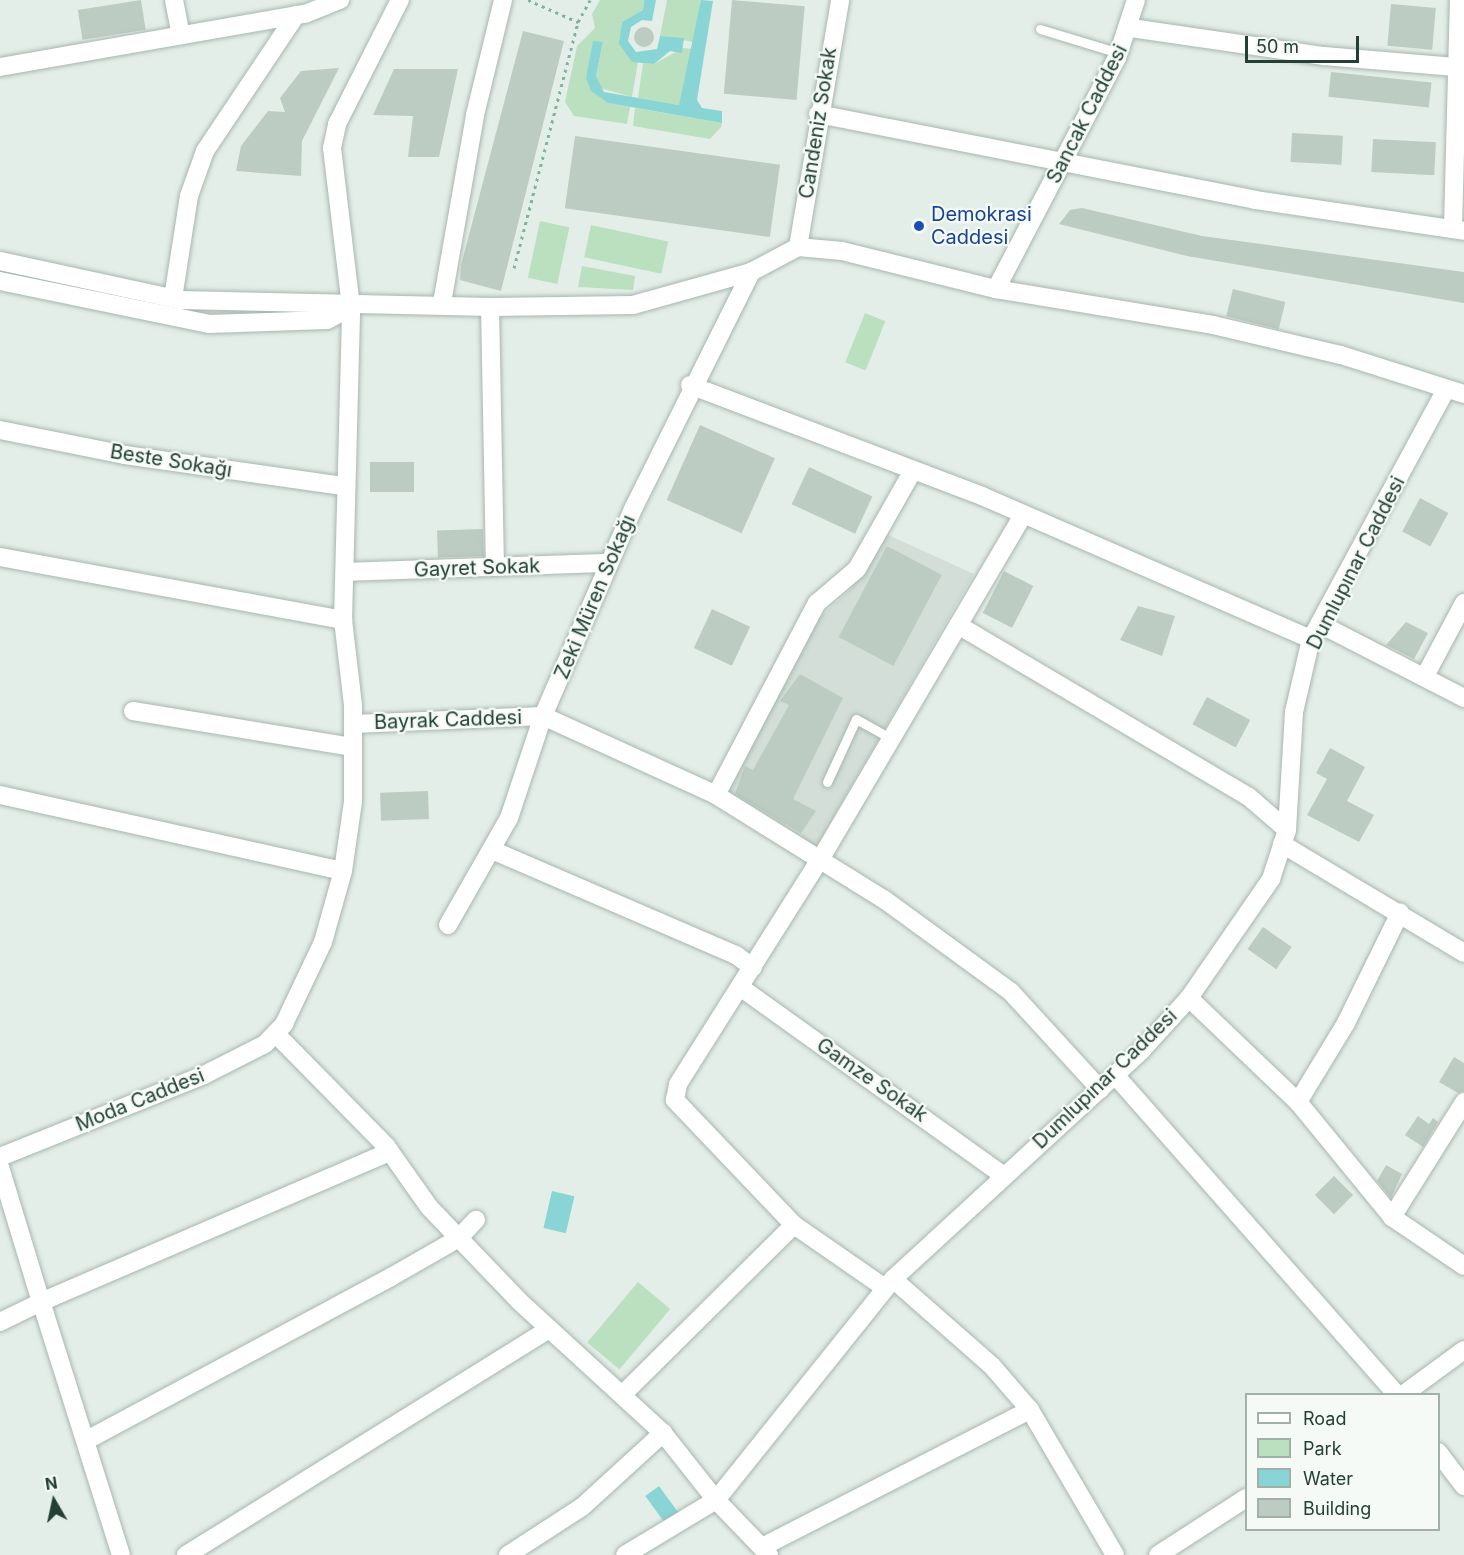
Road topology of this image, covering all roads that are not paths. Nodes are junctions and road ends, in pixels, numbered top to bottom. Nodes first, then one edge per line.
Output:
1 (174, 0) edge
2 (340, 0) edge
3 (400, 0) edge
4 (503, 0) edge
5 (840, 0) edge
6 (1136, 0) edge
7 (1459, 0) edge
8 (296, 15) junction
9 (1131, 28) junction
10 (1040, 29) dead end
11 (181, 35) junction
12 (1119, 54) junction
13 (0, 67) edge
14 (1456, 67) junction
15 (818, 114) junction
16 (1064, 162) junction
17 (1459, 229) edge
18 (798, 247) junction
19 (0, 261) edge
20 (751, 272) junction
21 (0, 281) edge
22 (996, 289) junction
23 (173, 298) junction
24 (442, 303) junction
25 (351, 307) junction
26 (490, 307) junction
27 (690, 385) junction
28 (1455, 392) edge
29 (0, 430) edge
30 (912, 472) junction
31 (344, 486) junction
32 (1023, 514) junction
33 (0, 557) edge
34 (609, 563) junction
35 (495, 567) junction
36 (345, 572) junction
37 (1464, 603) edge
38 (343, 620) junction
39 (958, 625) junction
40 (1315, 632) junction
41 (1425, 676) junction
42 (1464, 698) edge
43 (133, 711) dead end
44 (543, 716) junction
45 (353, 724) junction
46 (892, 739) junction
47 (353, 747) junction
48 (827, 782) dead end
49 (0, 795) edge
50 (716, 795) junction
51 (1285, 837) junction
52 (492, 850) junction
53 (821, 858) junction
54 (343, 871) junction
55 (1400, 914) junction
56 (447, 925) dead end
57 (1464, 953) edge
58 (753, 968) junction
59 (740, 987) junction
60 (1189, 998) junction
61 (276, 1034) junction
62 (1114, 1075) junction
63 (1100, 1089) junction
64 (1298, 1102) junction
65 (1464, 1102) edge
66 (390, 1152) junction
67 (0, 1157) edge
68 (0, 1167) edge
69 (1003, 1175) junction
70 (1392, 1218) junction
71 (476, 1220) dead end
72 (795, 1225) junction
73 (459, 1238) junction
74 (1464, 1266) edge
75 (889, 1284) junction
76 (41, 1302) junction
77 (0, 1322) edge
78 (549, 1329) junction
79 (1464, 1350) edge
80 (1394, 1393) edge
81 (1407, 1393) edge
82 (623, 1394) junction
83 (1030, 1410) junction
84 (663, 1433) junction
85 (87, 1440) junction
86 (1440, 1455) edge
87 (1464, 1486) edge
88 (1245, 1498) edge
89 (716, 1500) junction
90 (766, 1550) edge
91 (197, 1552) edge
92 (122, 1555) edge
93 (508, 1555) edge
94 (625, 1555) edge
95 (1115, 1555) edge
96 (1158, 1555) edge

1 - 11 street
2 - 8 street
3 - 25 street
4 - 24 street
5 - 15 street, Candeniz Sokak
6 - 9 street, Sancak Caddesi
7 - 14 street
8 - 11 street
8 - 23 street
9 - 12 street, Sancak Caddesi
9 - 14 street
10 - 12 lane
11 - 13 street
12 - 16 street, Sancak Caddesi
14 - 17 street
15 - 16 street
15 - 18 street, Candeniz Sokak
16 - 17 street
16 - 22 street, Sancak Caddesi
18 - 20 street
18 - 22 street
19 - 23 street
20 - 26 street
20 - 27 street, Zeki Müren Sokağı
21 - 25 street
22 - 28 street
23 - 25 street
24 - 25 street
24 - 26 street
25 - 31 street
26 - 35 street
27 - 30 street
27 - 34 street, Zeki Müren Sokağı
28 - 40 street, Dumlupınar Caddesi
29 - 31 street, Beste Sokağı
30 - 32 street
30 - 50 street
31 - 36 street
32 - 39 street
32 - 40 street
33 - 38 street
34 - 35 street, Gayret Sokak
34 - 44 street, Zeki Müren Sokağı
35 - 36 street, Gayret Sokak
36 - 38 street
37 - 41 street
38 - 45 street
39 - 46 street
39 - 51 street
40 - 41 street
40 - 51 street, Dumlupınar Caddesi
41 - 42 street
43 - 47 street
44 - 45 street, Bayrak Caddesi
44 - 50 street
44 - 52 street, Zeki Müren Sokağı
45 - 47 street
46 - 48 lane
46 - 53 street
47 - 54 street
49 - 54 street
50 - 53 street
51 - 55 street
51 - 60 street, Dumlupınar Caddesi
52 - 56 street, Zeki Müren Sokağı
52 - 58 street
53 - 58 street
53 - 63 street
54 - 61 street
55 - 57 street
55 - 64 street
58 - 59 street
59 - 69 street, Gamze Sokak
59 - 72 street
60 - 62 street, Dumlupınar Caddesi
60 - 64 street
61 - 66 street
61 - 67 street, Moda Caddesi
62 - 63 street, Dumlupınar Caddesi
62 - 80 street
63 - 69 street, Dumlupınar Caddesi
64 - 70 street
65 - 70 street
66 - 73 street
66 - 76 street
68 - 76 street
69 - 75 street, Dumlupınar Caddesi
70 - 74 street
71 - 73 street
72 - 75 street
72 - 82 street
73 - 78 street
73 - 85 street
75 - 83 street
75 - 89 street, Dumlupınar Caddesi
76 - 77 street
76 - 85 street
78 - 82 street
78 - 91 street
79 - 81 street
82 - 84 street
83 - 90 street
83 - 95 street
84 - 89 street
84 - 93 street
85 - 92 street
86 - 87 street
88 - 96 street
89 - 90 street
89 - 94 street

